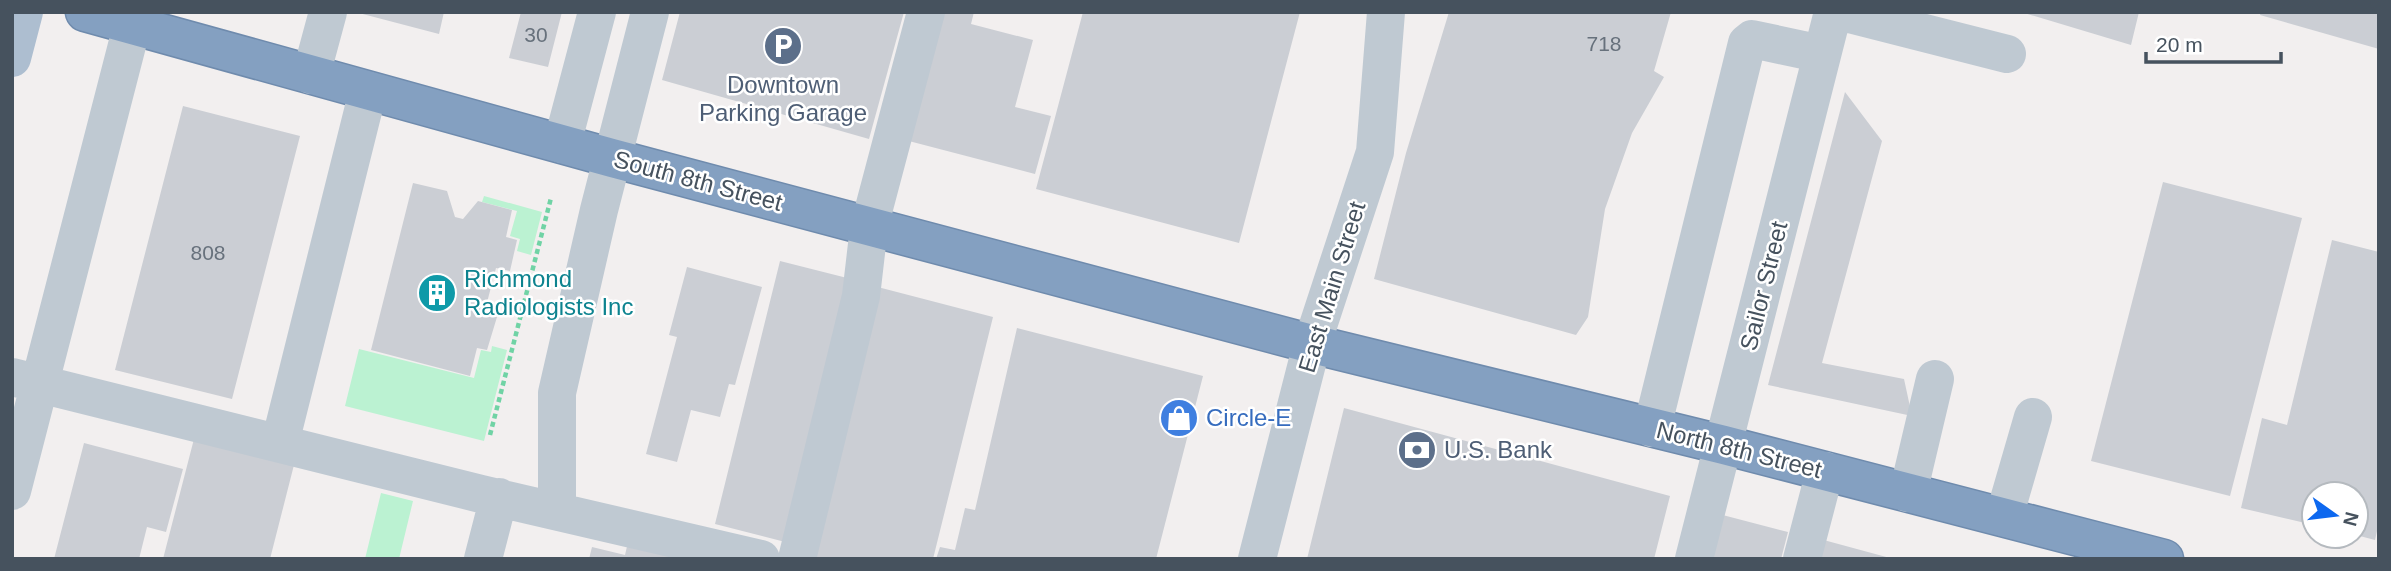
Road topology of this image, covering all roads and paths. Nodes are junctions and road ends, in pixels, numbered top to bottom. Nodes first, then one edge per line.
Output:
1 (24, 12) edge
2 (85, 12) edge
3 (328, 12) edge
4 (597, 12) edge
5 (650, 12) edge
6 (926, 12) edge
7 (1386, 12) edge
8 (1833, 12) edge
9 (1842, 12) edge
10 (178, 25) edge
11 (132, 26) junction
12 (1822, 54) junction
13 (2007, 54) dead end
14 (12, 58) edge
15 (311, 75) junction
16 (368, 91) junction
17 (562, 144) junction
18 (612, 158) junction
19 (551, 198) dead end
20 (869, 227) junction
21 (1312, 344) junction
22 (1934, 379) dead end
23 (26, 380) edge
24 (2033, 417) dead end
25 (1652, 428) junction
26 (490, 435) dead end
27 (279, 443) junction
28 (1724, 445) junction
29 (1825, 471) junction
30 (12, 491) edge
31 (1908, 493) junction
32 (499, 498) junction
33 (557, 511) junction
34 (2004, 517) junction
35 (483, 559) edge
36 (761, 559) edge
37 (797, 559) edge
38 (1257, 559) edge
39 (1694, 559) edge
40 (1802, 559) edge
41 (2164, 559) edge

1 - 14 main road
2 - 11 highway, South 8th Street
3 - 15 street
4 - 17 street
5 - 18 street
6 - 20 street
7 - 21 street, East Main Street
8 - 12 street, Sailor Street
9 - 13 street
10 - 11 highway, South 8th Street
10 - 15 highway, South 8th Street
11 - 23 street
12 - 25 street
12 - 28 street, Sailor Street
15 - 16 highway, South 8th Street
16 - 17 highway, South 8th Street
16 - 27 street
17 - 18 highway, South 8th Street
18 - 20 highway, South 8th Street
18 - 33 street
19 - 26 path
20 - 21 highway, South 8th Street
20 - 37 street
21 - 25 highway, North 8th Street
21 - 38 street, East Main Street
22 - 31 street
23 - 27 street
23 - 30 street
24 - 34 street
25 - 28 highway, North 8th Street
27 - 32 street
28 - 29 highway, North 8th Street
28 - 39 street, Sailor Street
29 - 31 highway, North 8th Street
29 - 40 street
31 - 34 highway, North 8th Street
32 - 33 street
32 - 35 street
33 - 36 street
34 - 41 highway, North 8th Street

